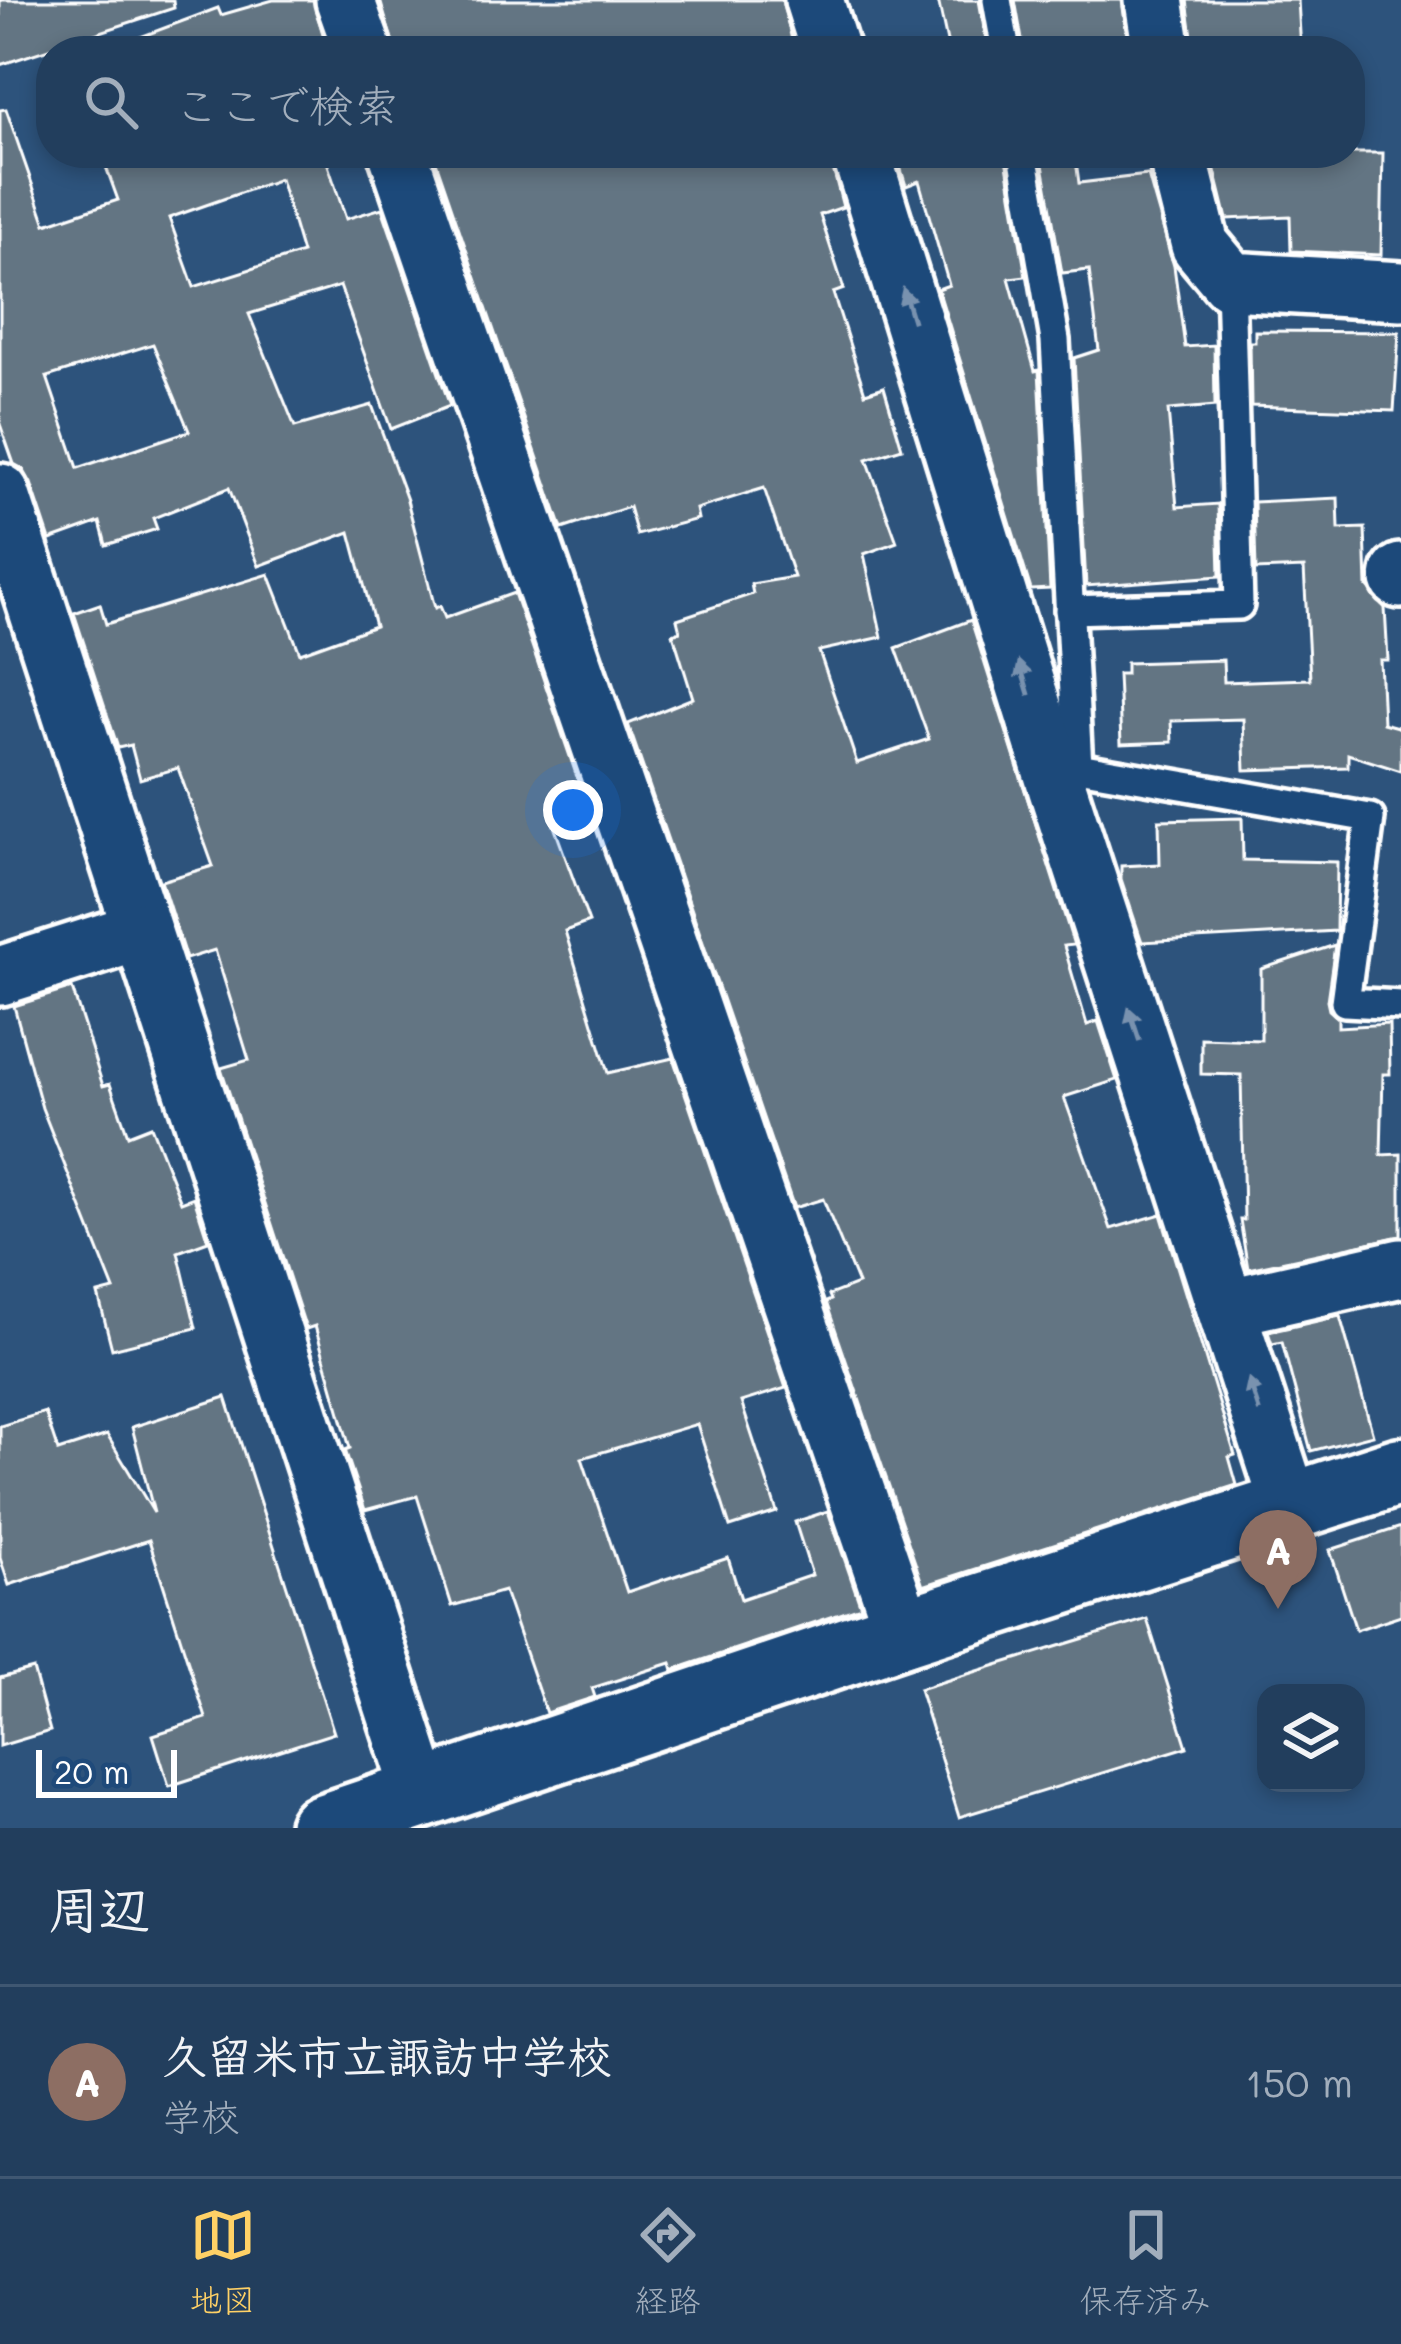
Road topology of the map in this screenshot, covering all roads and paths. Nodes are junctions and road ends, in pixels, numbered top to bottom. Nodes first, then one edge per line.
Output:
1 (345, 0) edge
2 (814, 0) edge
3 (997, 0) edge
4 (1154, 0) edge
5 (358, 36) edge
6 (825, 36) edge
7 (1003, 36) edge
8 (1160, 36) edge
9 (403, 168) edge
10 (866, 168) edge
11 (1026, 168) edge
12 (1181, 168) edge
13 (1230, 281) junction
14 (1401, 291) edge
15 (0, 494) edge
16 (1069, 610) junction
17 (1068, 778) junction
18 (140, 931) junction
19 (0, 976) edge
20 (1401, 1005) edge
21 (1401, 1268) edge
22 (1226, 1308) junction
23 (1401, 1471) edge
24 (1291, 1506) junction
25 (904, 1631) junction
26 (423, 1796) junction
27 (322, 1828) edge

1 - 5 street
2 - 6 street
3 - 7 lane
4 - 8 street
9 - 25 street
17 -> 10 street
11 - 16 lane
12 - 13 street
13 - 14 street
13 - 16 lane
15 - 18 street
16 - 17 lane
17 - 20 lane
22 -> 17 street
18 - 19 street
18 - 26 street
21 - 22 street
24 -> 22 street
23 - 24 street
24 - 25 street
25 - 26 street
26 - 27 street

